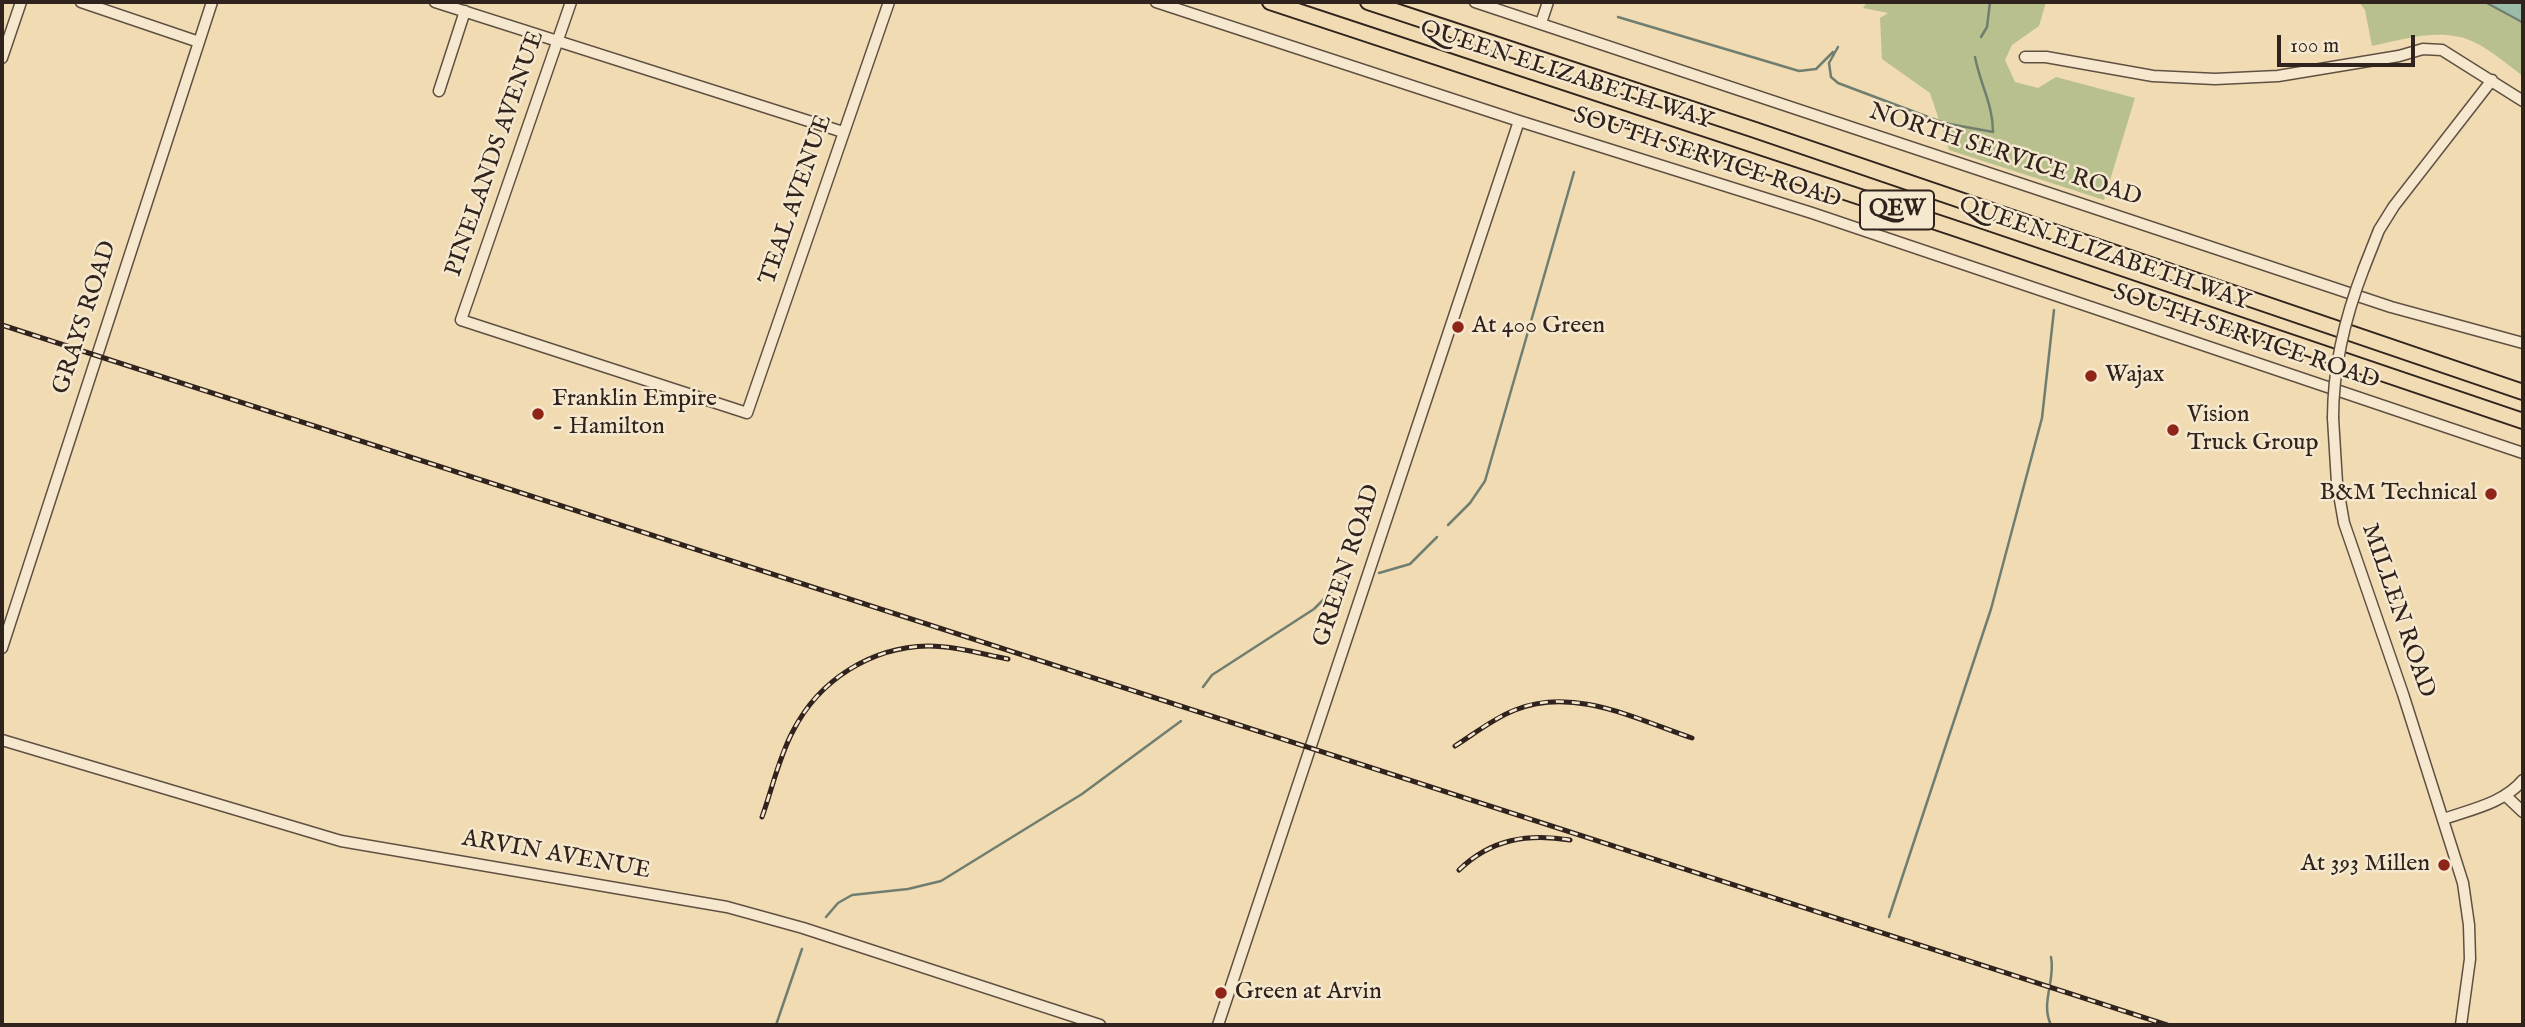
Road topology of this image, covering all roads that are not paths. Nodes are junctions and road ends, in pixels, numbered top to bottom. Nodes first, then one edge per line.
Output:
1 (21, 2) edge
2 (81, 2) edge
3 (212, 2) edge
4 (435, 2) edge
5 (570, 2) edge
6 (889, 2) edge
7 (1156, 2) edge
8 (1270, 2) edge
9 (1368, 2) edge
10 (1475, 2) edge
11 (1548, 2) edge
12 (465, 11) junction
13 (1541, 23) junction
14 (199, 42) junction
15 (557, 42) junction
16 (2025, 57) dead end
17 (2, 58) edge
18 (2492, 80) junction
19 (439, 91) dead end
20 (2523, 101) edge
21 (1519, 121) junction
22 (843, 132) junction
23 (2523, 343) edge
24 (2523, 392) edge
25 (747, 413) joint
26 (2523, 421) edge
27 (2523, 453) edge
28 (2, 648) edge
29 (2, 740) edge
30 (2523, 780) edge
31 (2506, 796) junction
32 (2523, 812) edge
33 (2444, 819) junction
34 (1100, 1025) edge
35 (1218, 1025) edge
36 (2461, 1025) edge

1 - 17 street
2 - 14 street
3 - 14 street, GRAYS ROAD
4 - 12 street
5 - 15 street, PINELANDS AVENUE
6 - 22 street, TEAL AVENUE
7 - 21 street, SOUTH SERVICE ROAD
8 - 26 highway, QUEEN ELIZABETH WAY / QEW
9 - 24 highway, QUEEN ELIZABETH WAY / QEW
10 - 13 street, NORTH SERVICE ROAD
11 - 13 street
12 - 15 street
12 - 19 street
13 - 23 street, NORTH SERVICE ROAD
14 - 28 street, GRAYS ROAD
15 - 22 street
15 - 25 street, PINELANDS AVENUE
16 - 18 street
18 - 20 street
18 - 33 street, MILLEN ROAD, bridge
21 - 27 street, SOUTH SERVICE ROAD
21 - 35 street, GREEN ROAD
22 - 25 street, TEAL AVENUE
29 - 34 street, ARVIN AVENUE
30 - 31 street
31 - 32 street
31 - 33 street
33 - 36 street, MILLEN ROAD

